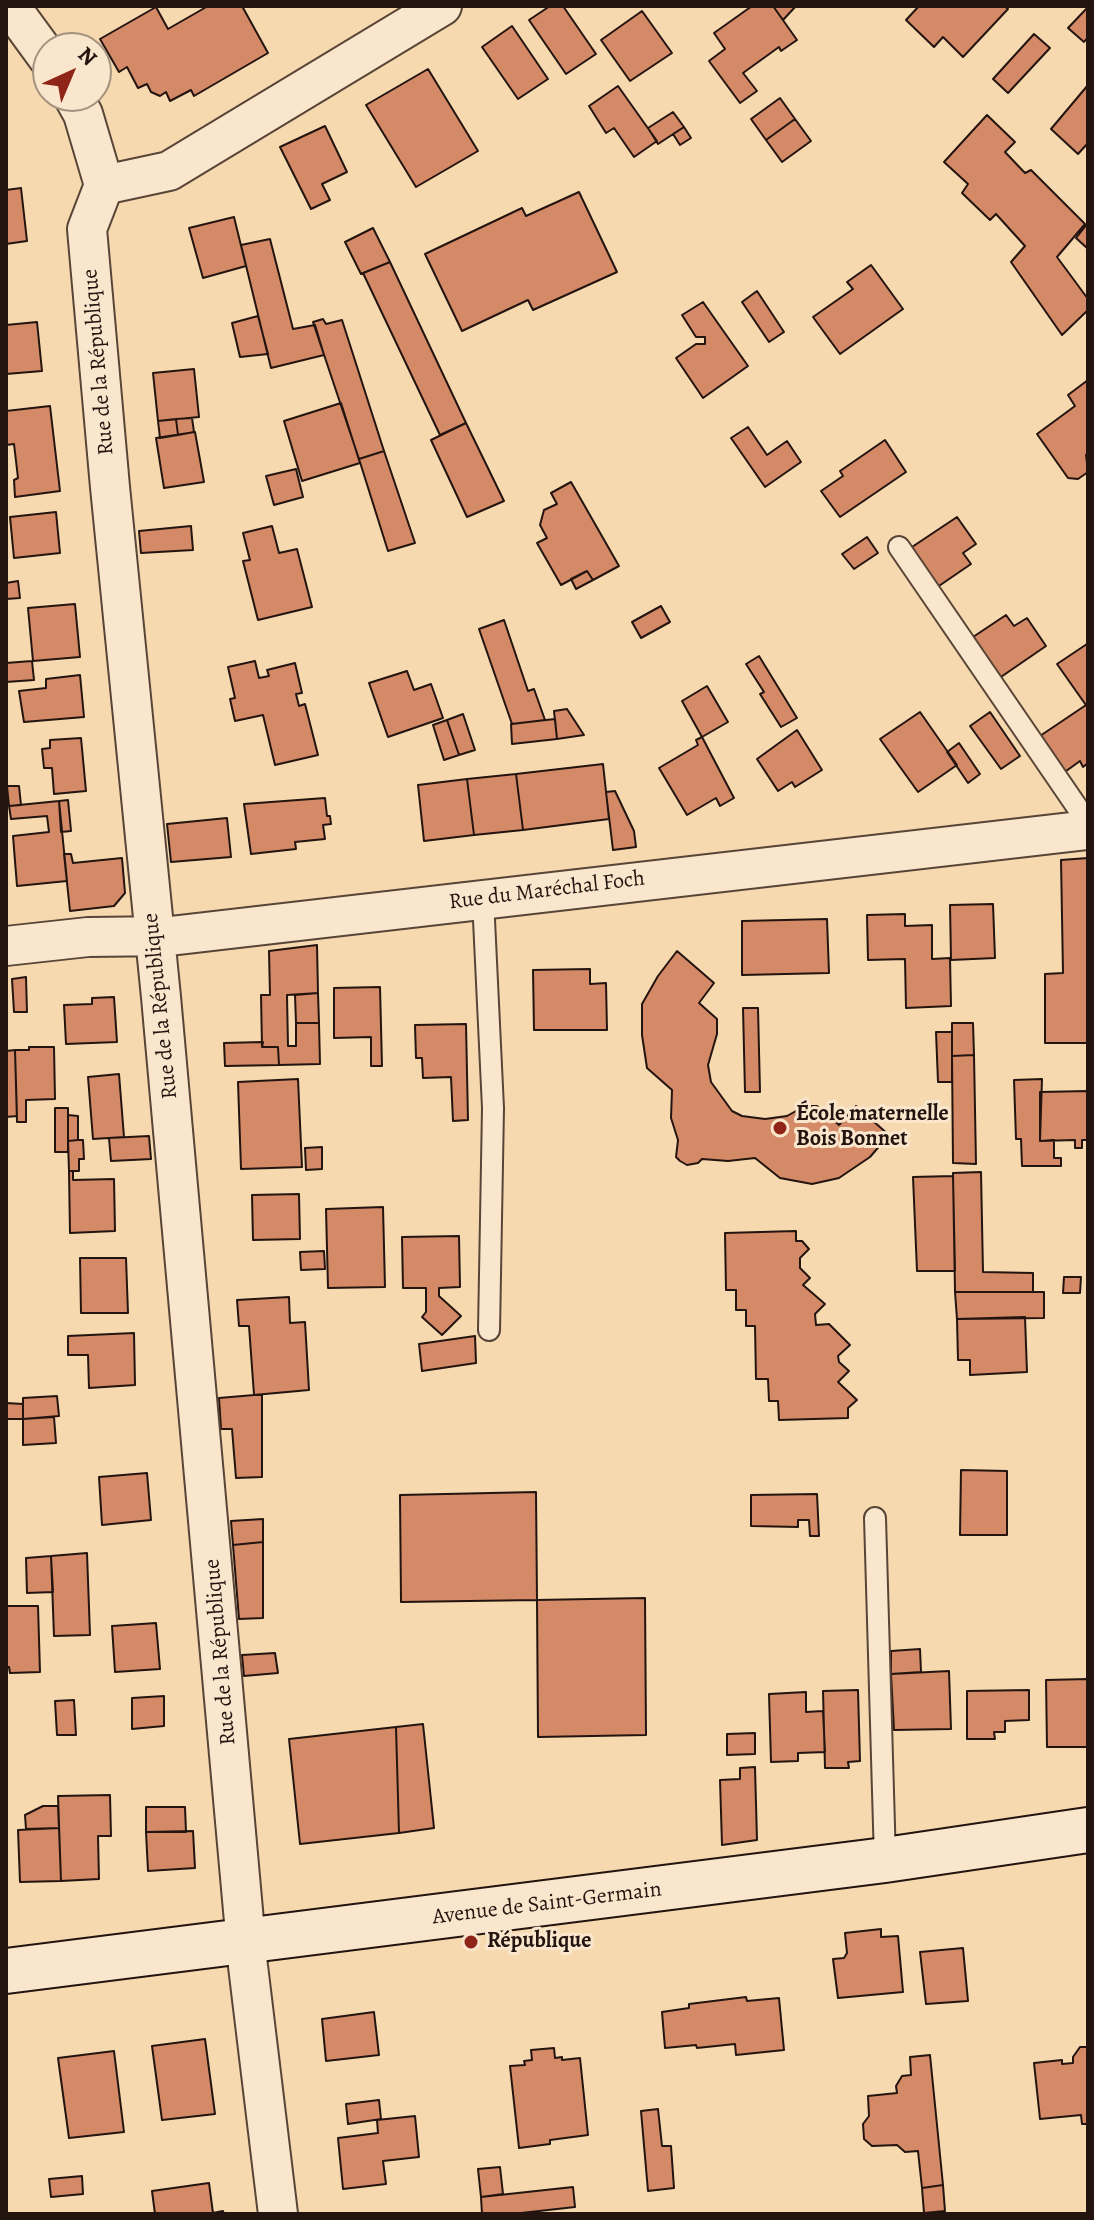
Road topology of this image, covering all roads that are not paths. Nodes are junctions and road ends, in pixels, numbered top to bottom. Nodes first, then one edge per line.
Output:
1 (10, 6) edge
2 (442, 6) edge
3 (32, 36) edge
4 (82, 112) edge
5 (104, 185) junction
6 (899, 547) dead end
7 (1088, 823) edge
8 (1088, 830) edge
9 (483, 899) junction
10 (154, 937) junction
11 (6, 946) edge
12 (489, 1330) dead end
13 (875, 1518) dead end
14 (1088, 1830) edge
15 (885, 1860) junction
16 (246, 1941) junction
17 (6, 1971) edge
18 (278, 2214) edge

1 - 3 street
2 - 5 street
4 - 5 street
5 - 10 street, Rue de la République
6 - 7 lane
8 - 9 street, Rue du Maréchal Foch
9 - 10 street, Rue du Maréchal Foch
9 - 12 lane
10 - 11 street, Rue du Maréchal Foch
10 - 16 street, Rue de la République
13 - 15 lane
14 - 15 main road, Avenue de Saint-Germain
15 - 16 main road, Avenue de Saint-Germain
16 - 17 main road, Avenue de Saint-Germain
16 - 18 street, Rue de la République

